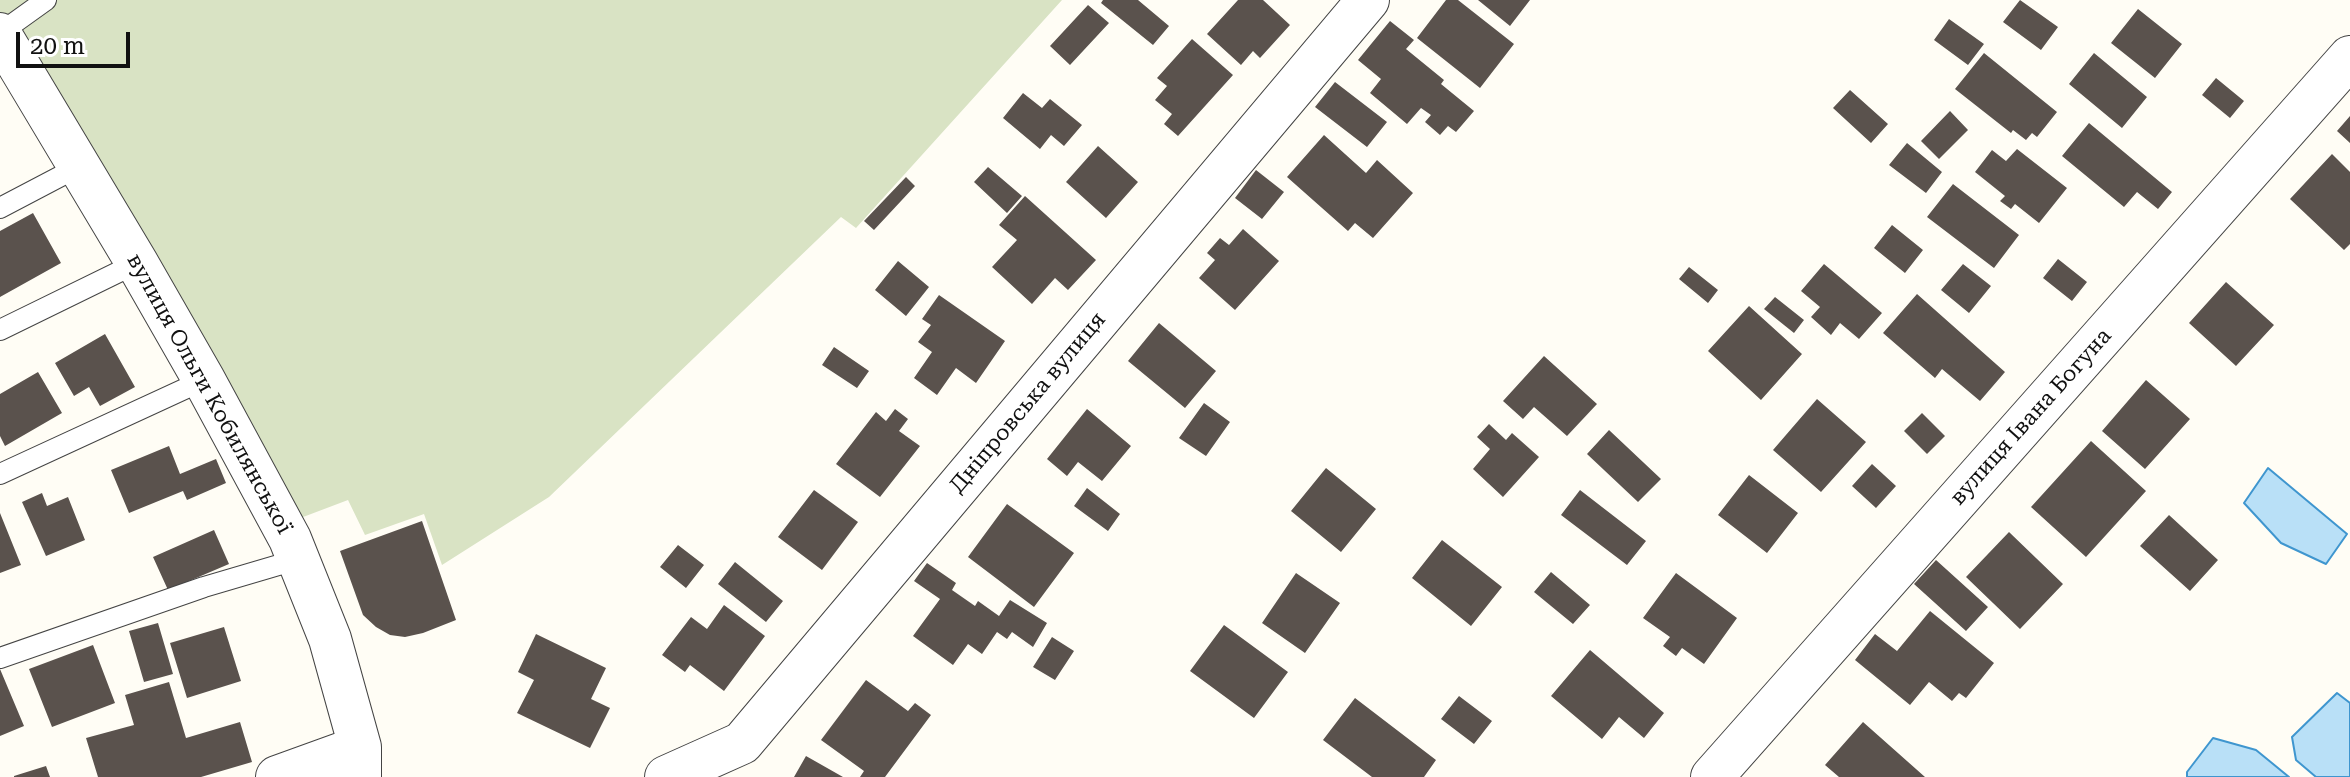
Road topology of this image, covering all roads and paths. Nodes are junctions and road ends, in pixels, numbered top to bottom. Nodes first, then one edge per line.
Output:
1 (46, 0) edge
2 (1368, 0) edge
3 (0, 33) edge
4 (2350, 57) edge
5 (80, 166) junction
6 (0, 208) edge
7 (137, 263) junction
8 (0, 330) edge
9 (204, 380) junction
10 (0, 474) edge
11 (299, 559) junction
12 (0, 658) edge
13 (360, 762) edge
14 (277, 777) edge
15 (666, 777) edge
16 (1712, 777) edge

1 - 3 lane
2 - 15 street, Дніпровська вулиця
3 - 5 street, вулиця Ольги Кобилянської
4 - 16 street, вулиця Івана Богуна
5 - 6 lane
5 - 7 street, вулиця Ольги Кобилянської
7 - 8 lane
7 - 9 street, вулиця Ольги Кобилянської
9 - 10 lane
9 - 11 street, вулиця Ольги Кобилянської
11 - 12 lane
11 - 13 street, вулиця Ольги Кобилянської
13 - 14 street

